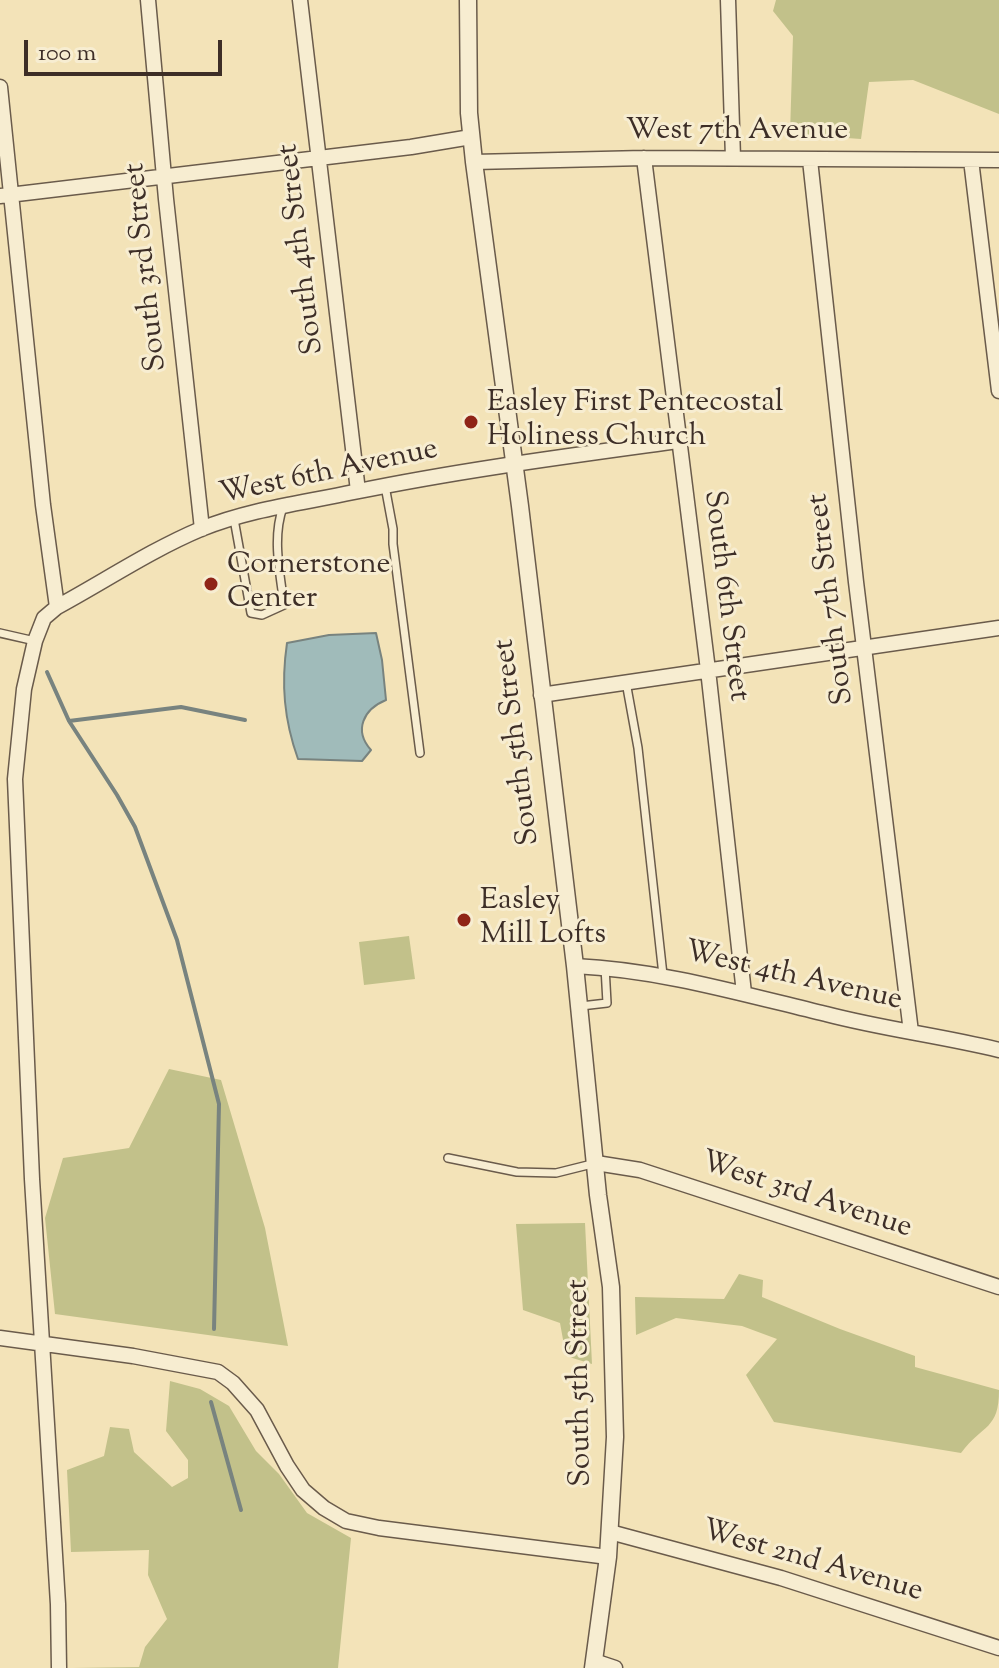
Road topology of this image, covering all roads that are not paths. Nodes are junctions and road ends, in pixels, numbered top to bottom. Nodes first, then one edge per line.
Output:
1 (148, 0) edge
2 (300, 0) edge
3 (468, 0) edge
4 (728, 0) edge
5 (0, 87) edge
6 (471, 137) junction
7 (319, 158) junction
8 (644, 158) junction
9 (733, 158) junction
10 (810, 160) junction
11 (971, 160) junction
12 (999, 160) edge
13 (474, 162) junction
14 (164, 177) junction
15 (6, 196) edge
16 (999, 391) edge
17 (678, 441) junction
18 (514, 463) junction
19 (384, 484) junction
20 (358, 491) junction
21 (283, 506) junction
22 (234, 519) junction
23 (202, 529) junction
24 (57, 607) junction
25 (999, 628) edge
26 (0, 633) edge
27 (35, 641) junction
28 (864, 647) junction
29 (708, 670) junction
30 (626, 682) junction
31 (541, 695) junction
32 (420, 753) dead end
33 (575, 966) junction
34 (605, 967) junction
35 (663, 975) junction
36 (744, 993) junction
37 (578, 1006) junction
38 (911, 1032) junction
39 (999, 1050) edge
40 (448, 1158) dead end
41 (596, 1163) junction
42 (999, 1287) edge
43 (0, 1338) edge
44 (41, 1343) junction
45 (610, 1532) junction
46 (608, 1557) junction
47 (999, 1648) edge
48 (593, 1664) edge
49 (59, 1668) edge
50 (615, 1668) edge

1 - 14 street, South 3rd Street
2 - 7 street, South 4th Street
3 - 6 street, South 5th Street
4 - 9 street
5 - 15 street
6 - 7 street
6 - 13 street, South 5th Street
7 - 14 street
7 - 20 street, South 4th Street
8 - 9 street, West 7th Avenue
8 - 13 street, West 7th Avenue
8 - 17 street, South 6th Street
9 - 10 street, West 7th Avenue
10 - 11 street, West 7th Avenue
10 - 28 street, South 7th Street
11 - 12 street, West 7th Avenue
11 - 16 street
13 - 18 street, South 5th Street
14 - 15 street
14 - 23 street, South 3rd Street
15 - 24 street
17 - 18 street, West 6th Avenue
17 - 29 street, South 6th Street
18 - 19 street, West 6th Avenue
18 - 31 street, South 5th Street
19 - 20 street, West 6th Avenue
19 - 32 lane
20 - 21 street, West 6th Avenue
21 - 22 street, West 6th Avenue
21 - 22 lane
22 - 23 street, West 6th Avenue
23 - 24 street, West 6th Avenue
24 - 27 street
25 - 28 street
26 - 27 lane
27 - 44 street
28 - 29 street
28 - 38 street, South 7th Street
29 - 30 street
29 - 36 street, South 6th Street
30 - 31 street
30 - 35 lane
31 - 33 street, South 5th Street
33 - 34 street, West 4th Avenue
33 - 37 street, South 5th Street
34 - 35 street, West 4th Avenue
34 - 37 lane
35 - 36 street, West 4th Avenue
36 - 38 street, West 4th Avenue
37 - 41 street, South 5th Street
38 - 39 street, West 4th Avenue
40 - 41 lane
41 - 42 street, West 3rd Avenue
41 - 45 street, South 5th Street
43 - 44 street
44 - 46 street
44 - 49 street
45 - 46 street, South 5th Street
45 - 47 street, West 2nd Avenue
46 - 48 street, South 5th Street
48 - 50 street

